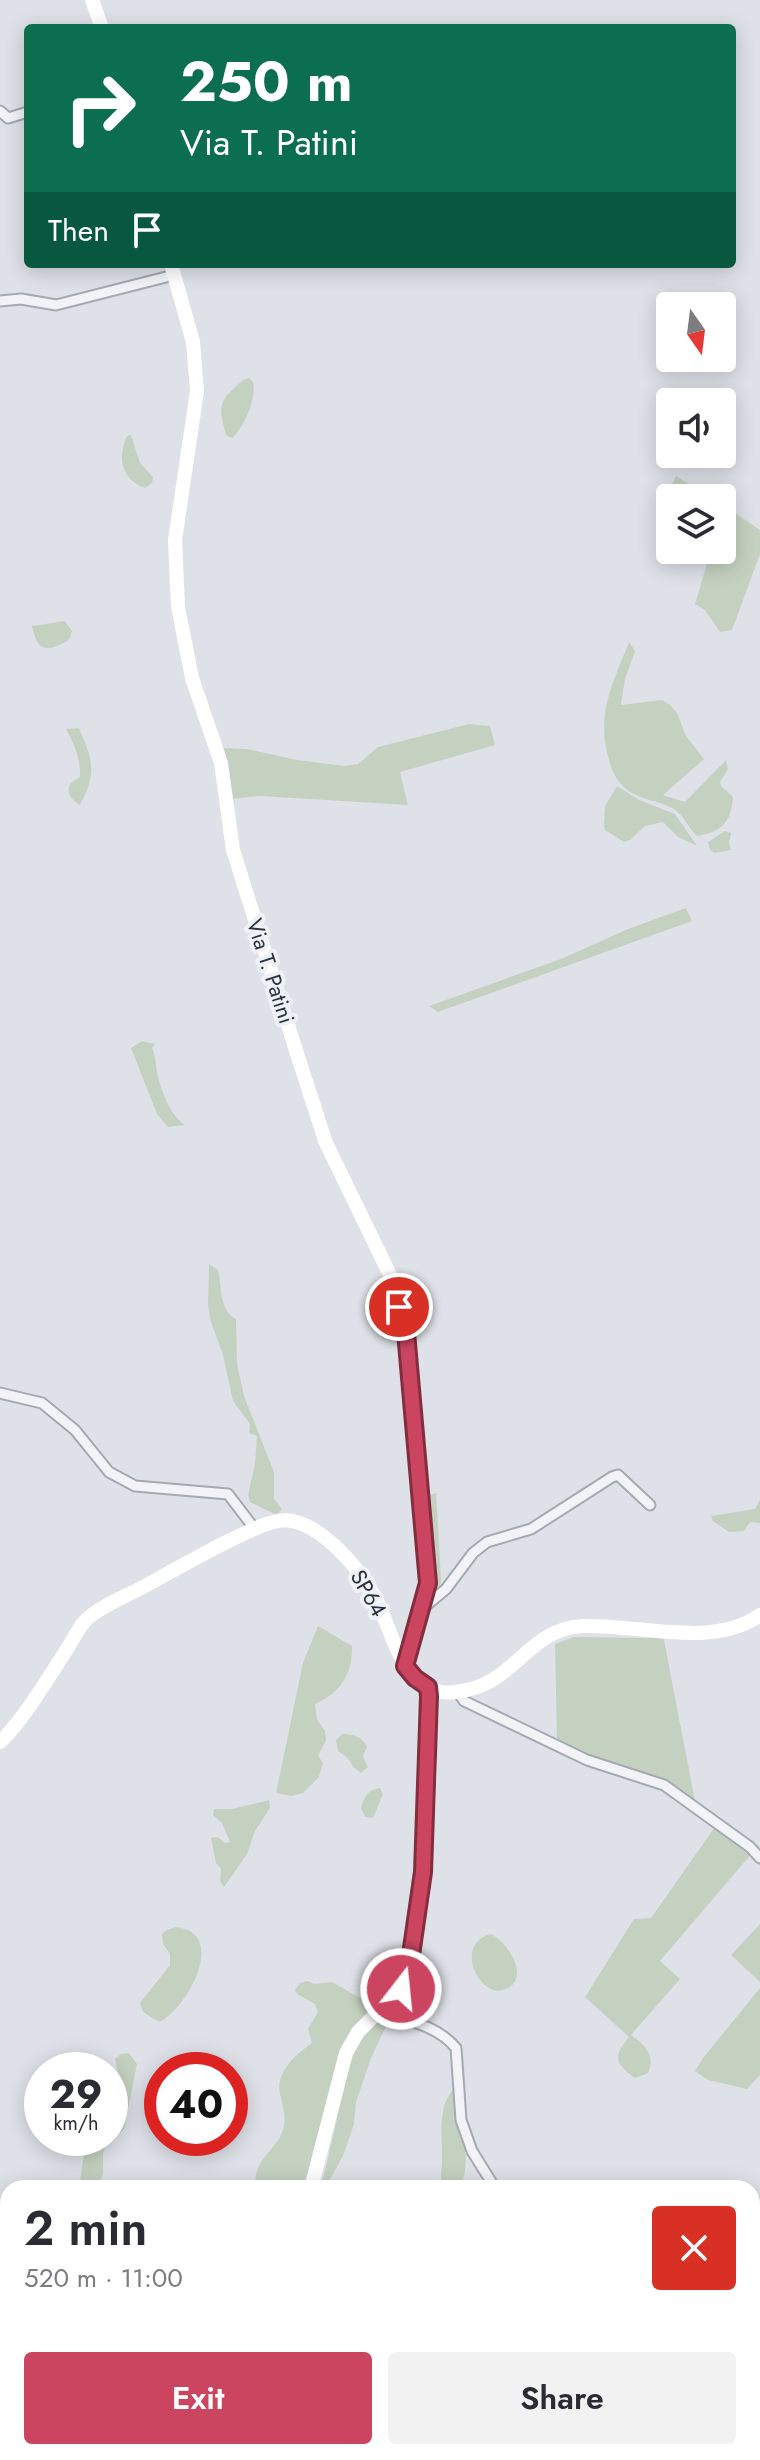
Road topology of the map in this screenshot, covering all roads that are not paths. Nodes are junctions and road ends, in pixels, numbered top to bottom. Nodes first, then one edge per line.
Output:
1 (92, 0) edge
2 (101, 24) edge
3 (0, 111) edge
4 (24, 113) edge
5 (173, 270) edge
6 (0, 301) edge
7 (0, 1393) edge
8 (650, 1505) dead end
9 (254, 1528) junction
10 (422, 1609) junction
11 (760, 1615) edge
12 (405, 1666) junction
13 (428, 1687) junction
14 (458, 1692) junction
15 (0, 1742) edge
16 (760, 1858) edge
17 (378, 2011) junction
18 (313, 2180) edge
19 (490, 2180) edge

1 - 2 street
3 - 4 street
5 - 6 street
5 - 10 street, Via T. Patini
7 - 9 street
8 - 10 street
9 - 12 street, SP64 / SP64
9 - 15 street, SP64
10 - 12 street, Via T. Patini
11 - 14 street
12 - 13 street, SP64 / SP64
13 - 14 street
13 - 17 street
14 - 16 street
17 - 18 street
17 - 19 street

